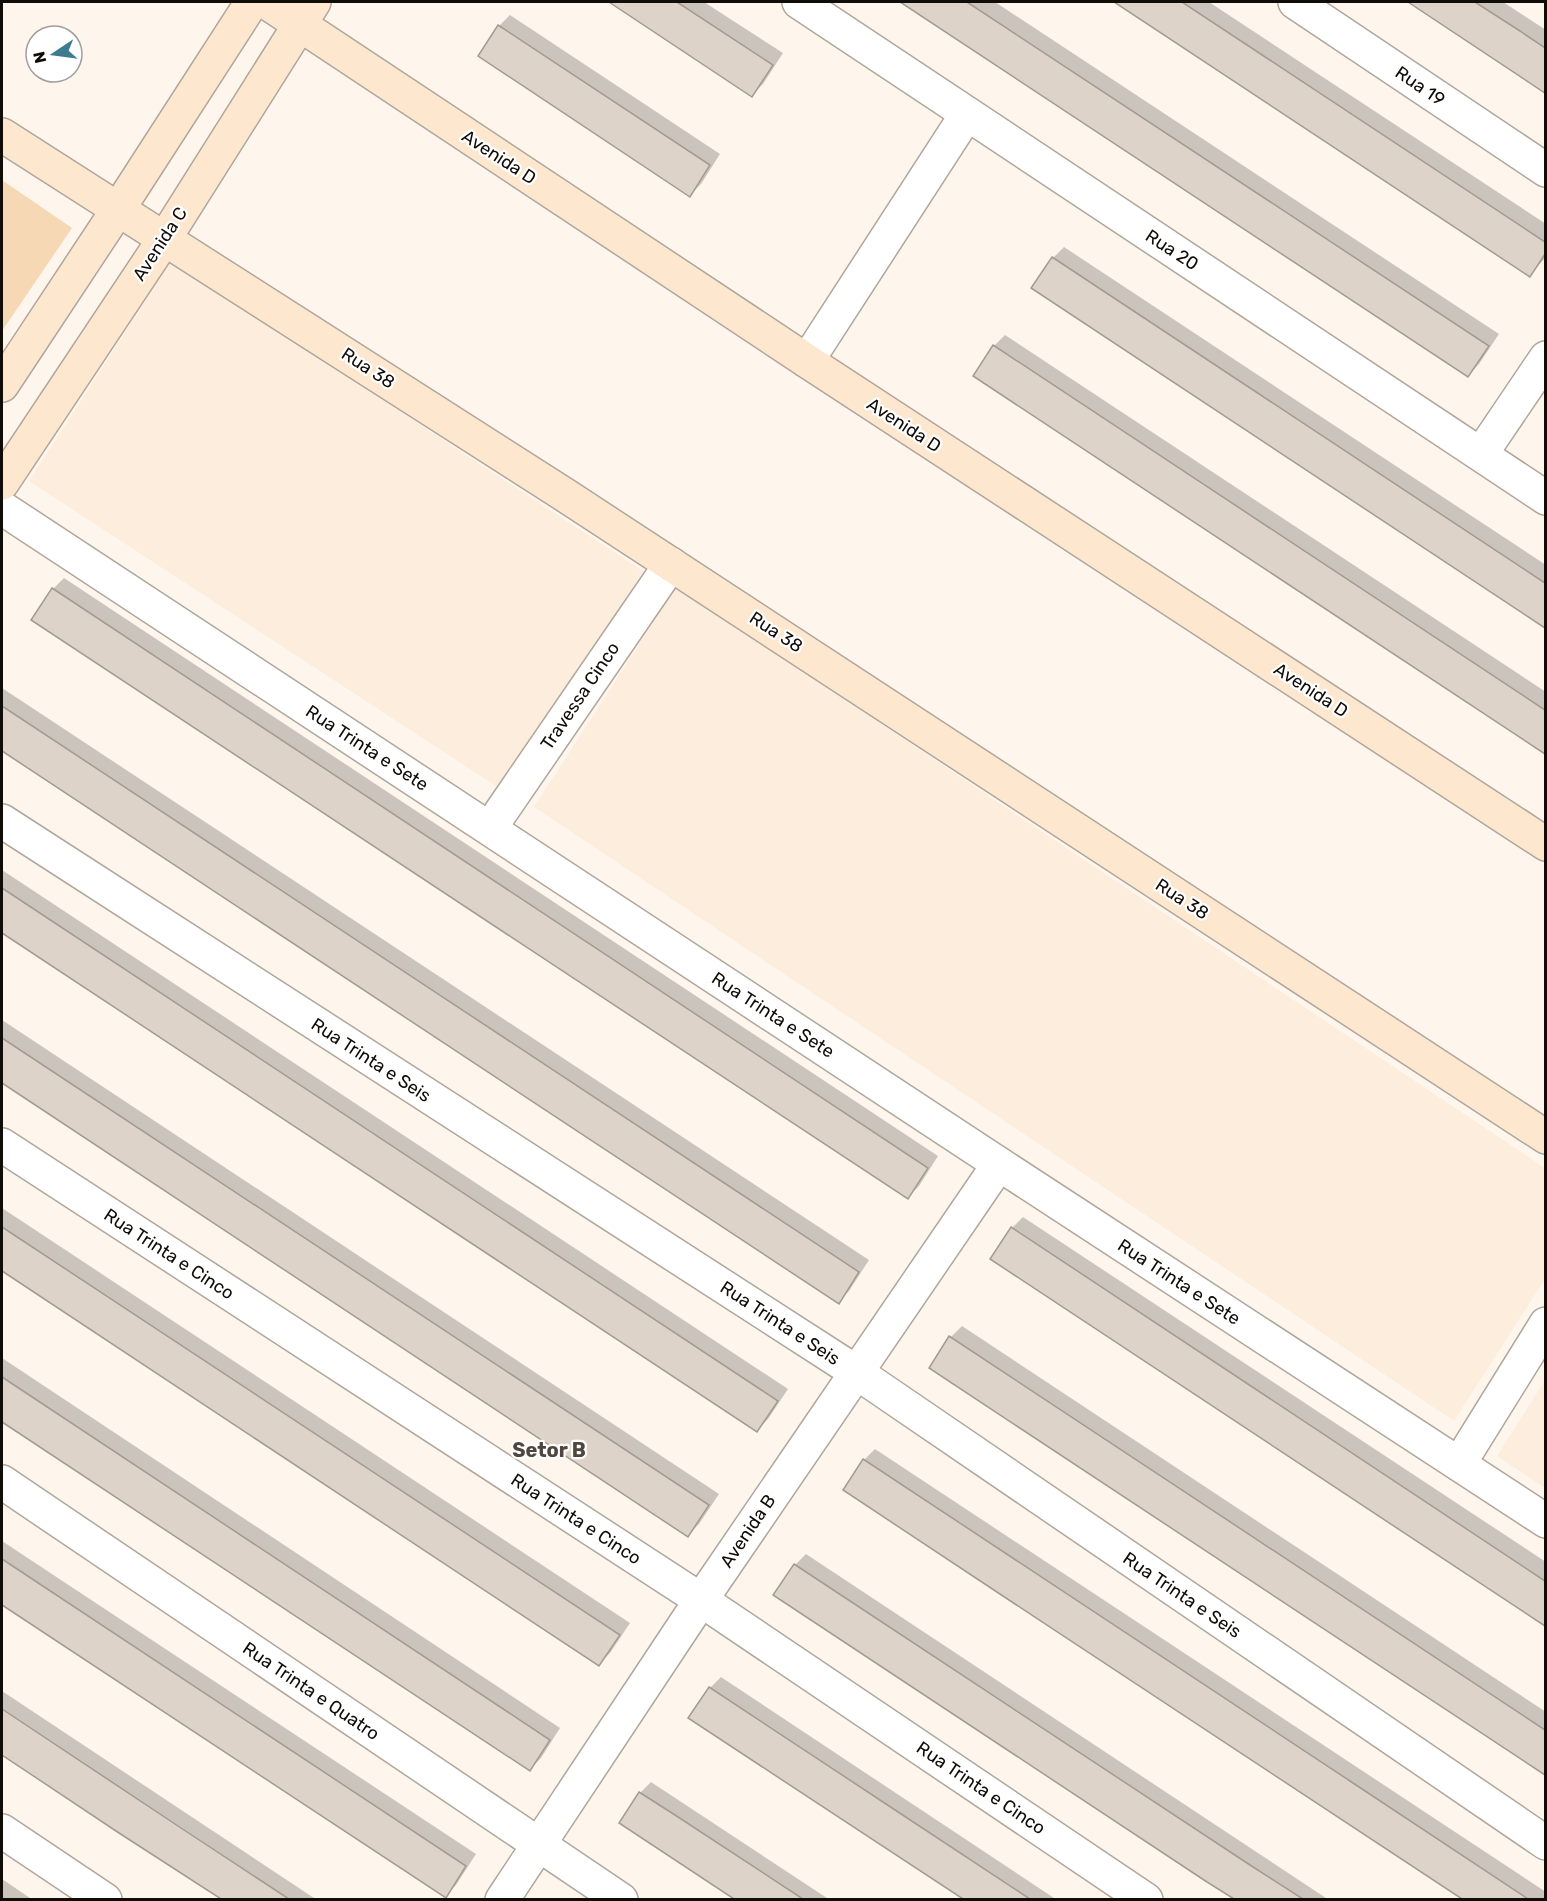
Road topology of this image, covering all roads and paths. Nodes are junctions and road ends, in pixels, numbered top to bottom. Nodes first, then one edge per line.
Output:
1 (252, 2) edge
2 (266, 2) edge
3 (799, 2) edge
4 (1295, 2) edge
5 (306, 13) edge
6 (967, 114) junction
7 (2, 135) edge
8 (1545, 171) edge
9 (119, 208) junction
10 (165, 238) junction
11 (1545, 358) edge
12 (807, 361) junction
13 (2, 385) edge
14 (1481, 454) junction
15 (2, 483) edge
16 (1545, 498) edge
17 (2, 508) edge
18 (671, 564) junction
19 (2, 821) edge
20 (490, 828) junction
21 (1545, 844) edge
22 (1545, 1137) edge
23 (2, 1145) edge
24 (999, 1164) junction
25 (1545, 1324) edge
26 (856, 1372) junction
27 (1459, 1464) junction
28 (2, 1482) edge
29 (1545, 1521) edge
30 (701, 1600) junction
31 (2, 1831) edge
32 (1545, 1843) edge
33 (538, 1844) junction
34 (105, 1899) edge
35 (502, 1899) edge
36 (621, 1899) edge
37 (1146, 1899) edge

1 - 9 street
2 - 5 street, Avenida D
3 - 6 street, Rua 20
4 - 8 street, Rua 19
5 - 10 street, Avenida C
5 - 12 street, Avenida D
6 - 12 street
6 - 14 street, Rua 20
7 - 9 street, Rua 38
9 - 10 street, Rua 38
9 - 13 street
10 - 15 street, Avenida C
10 - 18 street, Rua 38
11 - 14 street
12 - 21 street, Avenida D
14 - 16 street, Rua 20
17 - 20 street, Rua Trinta e Sete
18 - 20 street, Travessa Cinco
18 - 22 street, Rua 38
19 - 26 street, Rua Trinta e Seis
20 - 24 street, Rua Trinta e Sete
23 - 30 street, Rua Trinta e Cinco
24 - 26 street, Avenida B
24 - 27 street, Rua Trinta e Sete
25 - 27 street
26 - 30 street, Avenida B
26 - 32 street, Rua Trinta e Seis
27 - 29 street, Rua Trinta e Sete
28 - 33 street, Rua Trinta e Quatro
30 - 33 street, Avenida B
30 - 37 street, Rua Trinta e Cinco
31 - 34 street
33 - 35 street, Avenida B
33 - 36 street, Rua Trinta e Quatro

